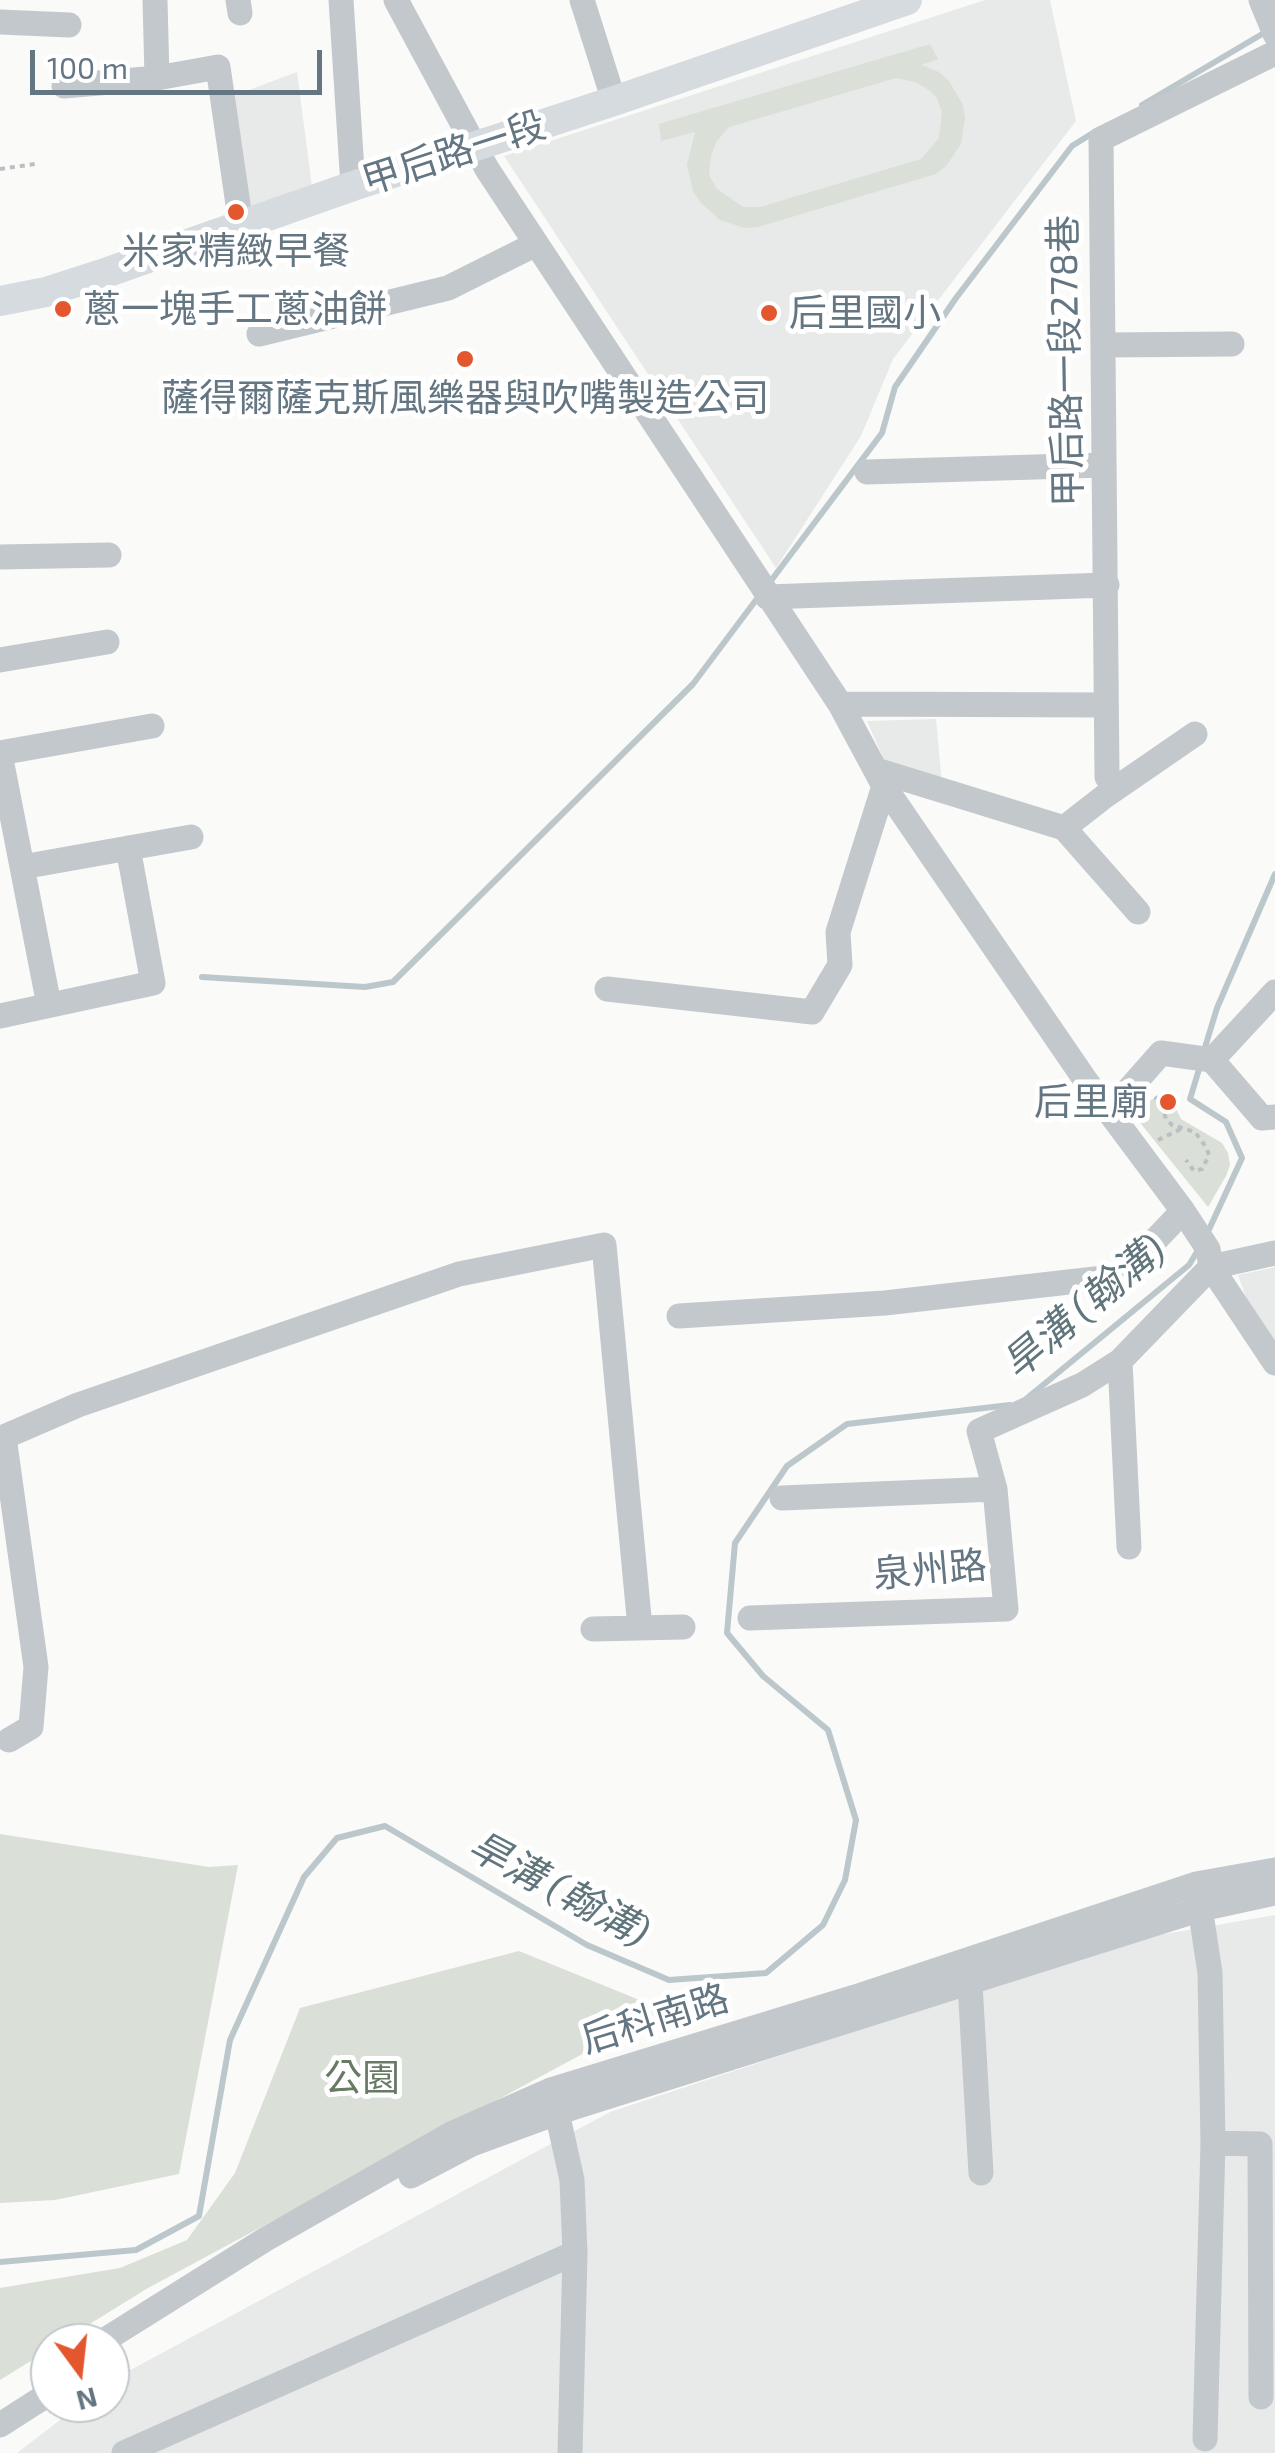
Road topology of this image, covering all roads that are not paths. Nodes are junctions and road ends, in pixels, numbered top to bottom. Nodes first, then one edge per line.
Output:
1 (155, 0) edge
2 (341, 0) edge
3 (396, 0) edge
4 (582, 0) edge
5 (907, 0) edge
6 (1260, 0) edge
7 (0, 22) edge
8 (69, 26) dead end
9 (1275, 34) edge
10 (1275, 53) edge
11 (156, 78) junction
12 (64, 86) dead end
13 (614, 101) junction
14 (476, 146) junction
15 (353, 186) junction
16 (241, 225) junction
17 (536, 244) junction
18 (0, 300) edge
19 (259, 334) dead end
20 (1232, 344) dead end
21 (1104, 345) junction
22 (1104, 465) junction
23 (867, 472) dead end
24 (109, 555) dead end
25 (0, 557) edge
26 (1107, 585) junction
27 (764, 592) junction
28 (107, 642) dead end
29 (0, 660) edge
30 (840, 704) junction
31 (1106, 705) junction
32 (152, 726) dead end
33 (1196, 734) dead end
34 (0, 753) edge
35 (1107, 777) dead end
36 (880, 778) junction
37 (1064, 828) junction
38 (190, 837) dead end
39 (128, 848) junction
40 (22, 867) junction
41 (1138, 912) dead end
42 (607, 989) dead end
43 (1275, 992) edge
44 (49, 1005) junction
45 (0, 1016) edge
46 (1212, 1060) junction
47 (1109, 1112) junction
48 (1275, 1118) edge
49 (1200, 1240) junction
50 (1275, 1253) edge
51 (679, 1316) dead end
52 (1120, 1361) junction
53 (1275, 1362) edge
54 (2, 1432) edge
55 (995, 1489) junction
56 (782, 1498) dead end
57 (1129, 1547) dead end
58 (750, 1618) dead end
59 (683, 1627) dead end
60 (592, 1628) dead end
61 (640, 1628) junction
62 (9, 1740) dead end
63 (1275, 1870) edge
64 (1275, 1893) edge
65 (1198, 1897) junction
66 (970, 1984) junction
67 (555, 2101) junction
68 (1213, 2143) junction
69 (981, 2173) dead end
70 (575, 2254) junction
71 (130, 2324) edge
72 (130, 2343) edge
73 (30, 2388) edge
74 (1261, 2397) dead end
75 (30, 2406) edge
76 (0, 2407) edge
77 (0, 2425) edge
78 (1205, 2440) dead end
79 (124, 2453) edge
80 (570, 2453) edge

1 - 11 street
2 - 15 street
3 - 14 street
4 - 13 street
5 - 13 main road, 甲后路一段
6 - 9 street
7 - 8 street
10 - 21 street, 甲后路一段278巷
11 - 12 street
11 - 16 street
13 - 14 main road, 甲后路一段
14 - 15 main road, 甲后路一段
14 - 17 street
15 - 16 main road, 甲后路一段
16 - 18 main road, 甲后路一段
17 - 19 street
17 - 27 street
20 - 21 street
21 - 22 street, 甲后路一段278巷
22 - 23 street
22 - 26 street, 甲后路一段278巷
24 - 25 street
26 - 27 street
26 - 31 street, 甲后路一段278巷
27 - 30 street
28 - 29 street
30 - 31 street
30 - 36 street
31 - 35 street, 甲后路一段278巷
32 - 34 street
33 - 37 street
34 - 40 street
36 - 37 street
36 - 42 street
36 - 47 street
37 - 41 street
38 - 39 street
39 - 40 street
39 - 44 street
40 - 44 street
43 - 46 street
44 - 45 street
46 - 47 street
46 - 48 street
47 - 49 street
49 - 50 street
49 - 51 street
49 - 52 street, 泉州路
49 - 53 street
52 - 55 street, 泉州路
52 - 57 street
54 - 61 street
54 - 62 street
55 - 56 street, 泉州路
55 - 58 street, 泉州路
59 - 61 street
60 - 61 street
63 - 65 street, 后科南路
64 - 65 street, 后科南路
65 - 66 street, 后科南路
65 - 67 street, 后科南路
65 - 68 street
66 - 67 street, 后科南路
66 - 69 street
67 - 70 street
67 - 71 street, 后科南路
67 - 72 street, 后科南路
68 - 74 street
68 - 78 street
70 - 79 street
70 - 80 street
73 - 76 street
75 - 77 street

